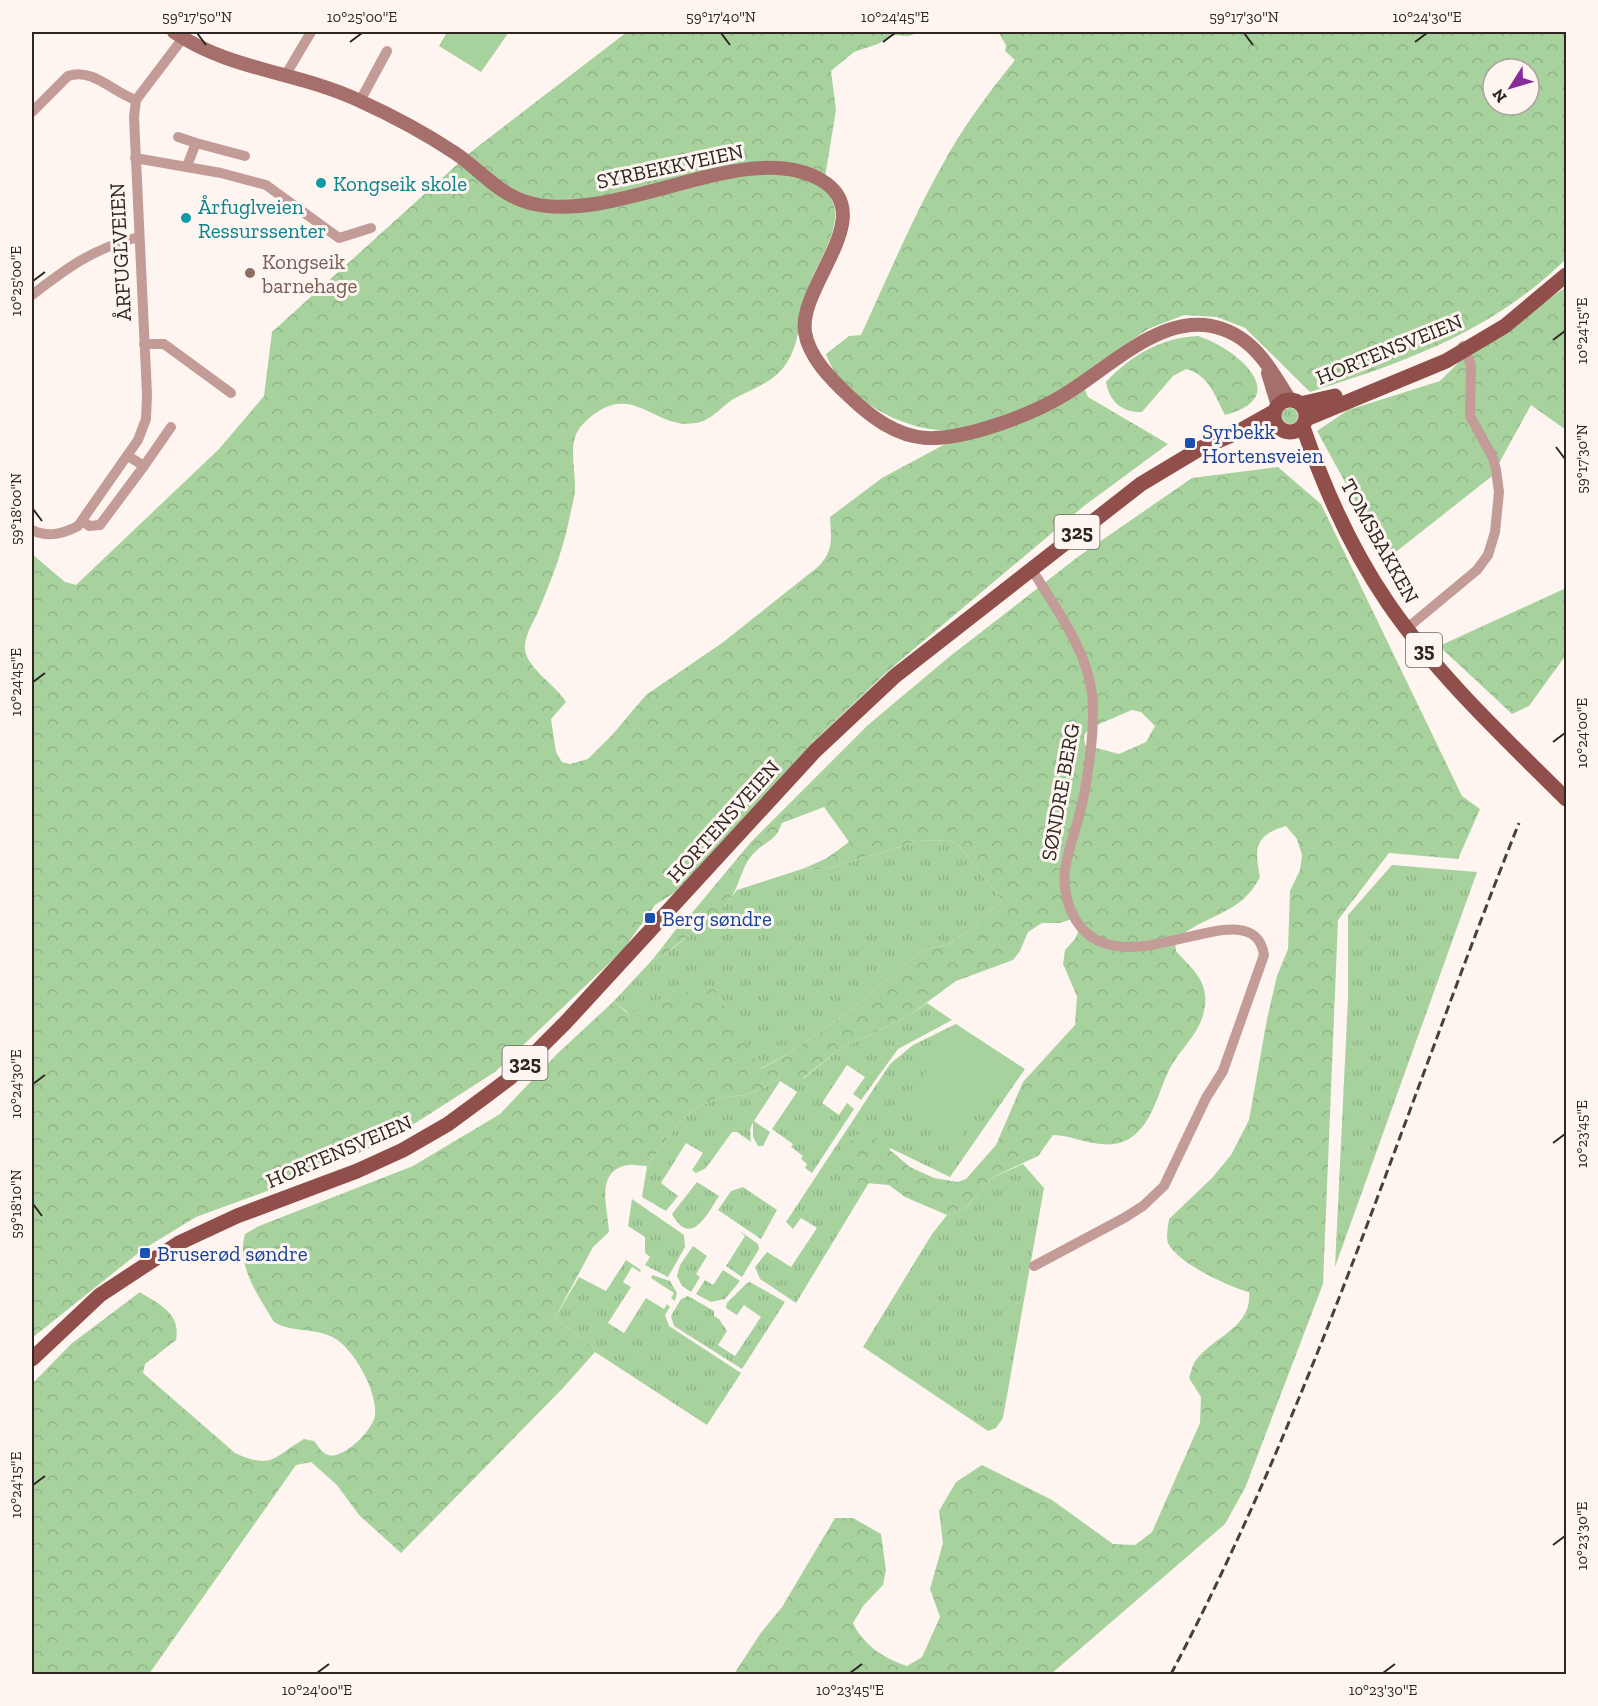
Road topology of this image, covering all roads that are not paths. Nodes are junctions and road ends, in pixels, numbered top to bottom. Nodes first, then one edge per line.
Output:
1 (311, 32) edge
2 (179, 35) edge
3 (387, 51) dead end
4 (285, 76) junction
5 (136, 100) junction
6 (360, 100) junction
7 (32, 112) edge
8 (178, 137) dead end
9 (196, 143) junction
10 (245, 156) dead end
11 (135, 159) junction
12 (187, 166) junction
13 (371, 228) dead end
14 (139, 237) junction
15 (1566, 275) edge
16 (32, 295) edge
17 (144, 344) junction
18 (1463, 347) junction
19 (231, 393) dead end
20 (1286, 405) junction
21 (171, 427) dead end
22 (1295, 427) junction
23 (1234, 434) junction
24 (128, 456) junction
25 (144, 466) junction
26 (83, 521) junction
27 (32, 530) edge
28 (1031, 568) junction
29 (1406, 629) junction
30 (1566, 800) edge
31 (1034, 1266) dead end
32 (32, 1359) edge

1 - 4 street
2 - 4 main road, SYRBEKKVEIEN
2 - 5 street
3 - 6 street
4 - 6 main road, SYRBEKKVEIEN
5 - 7 street
5 - 11 street, ÅRFUGLVEIEN
6 - 20 main road, SYRBEKKVEIEN
8 - 9 street
9 - 10 street
9 - 12 street
11 - 12 street, ÅRFUGLVEIEN
11 - 14 street, ÅRFUGLVEIEN
12 - 13 street, ÅRFUGLVEIEN
14 - 16 street
14 - 17 street, ÅRFUGLVEIEN
15 - 18 main road, HORTENSVEIEN / 325
17 - 19 street, ÅRFUGLVEIEN
17 - 24 street, ÅRFUGLVEIEN
18 - 20 main road, HORTENSVEIEN / 325
18 - 22 main road, HORTENSVEIEN / 325
18 - 29 street, TOMSBAKKEN
20 - 22 main road
20 - 22 main road
20 - 23 main road, HORTENSVEIEN / 325
21 - 25 street, ÅRFUGLVEIEN
22 - 23 main road, HORTENSVEIEN / 325
22 - 29 main road, TOMSBAKKEN / 35
23 - 28 main road, HORTENSVEIEN / 325
24 - 25 street
24 - 26 street, ÅRFUGLVEIEN
25 - 26 street, ÅRFUGLVEIEN
26 - 27 street, ÅRFUGLVEIEN
28 - 31 street, SØNDRE BERG
28 - 32 main road, HORTENSVEIEN / 325
29 - 30 main road, TOMSBAKKEN / 35

